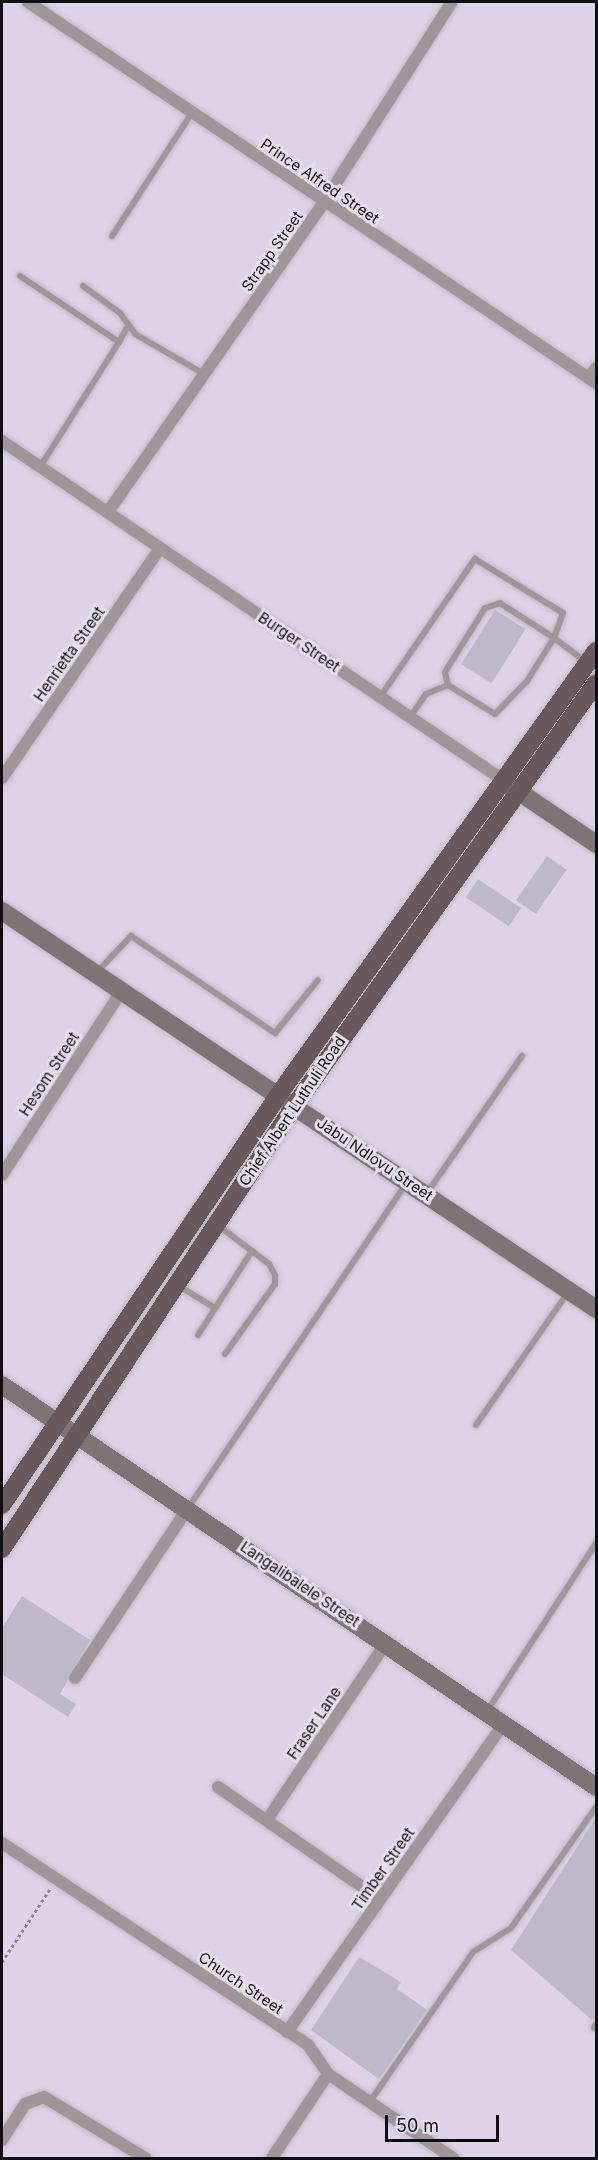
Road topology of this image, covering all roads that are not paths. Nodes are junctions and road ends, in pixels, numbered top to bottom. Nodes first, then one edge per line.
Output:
1 (28, 2) edge
2 (452, 2) edge
3 (192, 113) junction
4 (324, 202) junction
5 (112, 236) dead end
6 (20, 276) dead end
7 (83, 286) dead end
8 (128, 326) junction
9 (119, 342) junction
10 (204, 374) junction
11 (594, 376) edge
12 (2, 441) edge
13 (40, 467) junction
14 (108, 512) junction
15 (160, 548) junction
16 (554, 638) junction
17 (592, 657) edge
18 (597, 683) edge
19 (448, 685) junction
20 (380, 697) junction
21 (410, 717) junction
22 (2, 778) edge
23 (510, 785) junction
24 (597, 844) edge
25 (2, 911) edge
26 (96, 974) junction
27 (318, 980) dead end
28 (122, 990) junction
29 (522, 1056) dead end
30 (279, 1094) junction
31 (294, 1105) junction
32 (2, 1175) edge
33 (408, 1181) junction
34 (427, 1194) junction
35 (216, 1224) junction
36 (252, 1251) junction
37 (176, 1284) junction
38 (569, 1290) junction
39 (215, 1308) junction
40 (597, 1309) edge
41 (198, 1335) dead end
42 (225, 1354) dead end
43 (2, 1385) edge
44 (55, 1422) junction
45 (476, 1425) dead end
46 (75, 1435) junction
47 (3, 1499) edge
48 (188, 1508) junction
49 (597, 1543) edge
50 (2, 1549) edge
51 (386, 1643) junction
52 (75, 1678) dead end
53 (487, 1711) junction
54 (504, 1723) junction
55 (218, 1787) dead end
56 (597, 1787) edge
57 (597, 1807) edge
58 (267, 1820) junction
59 (2, 1843) edge
60 (380, 1899) junction
61 (287, 2032) junction
62 (328, 2074) junction
63 (368, 2104) junction
64 (2, 2140) edge
65 (145, 2158) edge
66 (272, 2158) edge
67 (453, 2158) edge

1 - 3 street, Prince Alfred Street
2 - 4 street, Strapp Street
3 - 4 street, Prince Alfred Street
3 - 5 lane
4 - 10 street, Strapp Street
4 - 11 street, Prince Alfred Street
6 - 9 lane
7 - 8 lane
8 - 9 lane
8 - 10 lane
9 - 13 lane
10 - 14 street, Strapp Street
12 - 13 street, Burger Street
13 - 14 street, Burger Street
14 - 15 street, Burger Street
15 - 20 street, Burger Street
15 - 22 street, Henrietta Street
16 - 17 lane
16 - 19 lane
16 - 19 lane
16 - 20 lane
17 - 23 main road, Chief Albert Luthuli Road
18 - 23 main road, Chief Albert Luthuli Road
19 - 21 lane
20 - 21 street, Burger Street
21 - 23 street, Burger Street
23 - 24 street, Burger Street
23 - 30 main road, Chief Albert Luthuli Road
23 - 31 main road, Chief Albert Luthuli Road
25 - 26 street, Jabu Ndlovu Street
26 - 27 lane
26 - 28 street, Jabu Ndlovu Street
28 - 30 street, Jabu Ndlovu Street
28 - 32 street, Hesom Street
29 - 34 lane
30 - 31 street, Jabu Ndlovu Street
30 - 44 main road, Chief Albert Luthuli Road
31 - 33 street, Jabu Ndlovu Street
31 - 35 main road, Chief Albert Luthuli Road
33 - 34 street, Jabu Ndlovu Street
33 - 48 lane
34 - 38 street, Jabu Ndlovu Street
35 - 36 lane
35 - 37 main road, Chief Albert Luthuli Road
36 - 39 lane
36 - 42 lane
37 - 39 lane
37 - 46 main road, Chief Albert Luthuli Road
38 - 40 street, Jabu Ndlovu Street
38 - 45 lane
39 - 41 lane
43 - 44 street, Langalibalele Street
44 - 46 street, Langalibalele Street
44 - 47 main road, Chief Albert Luthuli Road
46 - 48 street, Langalibalele Street
46 - 50 main road, Chief Albert Luthuli Road
48 - 51 street, Langalibalele Street
48 - 52 street
49 - 53 lane
51 - 53 street, Langalibalele Street
51 - 58 street, Fraser Lane
53 - 54 street, Langalibalele Street
54 - 56 street, Langalibalele Street
54 - 60 street, Timber Street
55 - 58 street
57 - 63 lane
58 - 60 street
59 - 61 street, Church Street
60 - 61 street, Timber Street
61 - 62 street, Church Street
62 - 63 street, Church Street
62 - 66 street
63 - 67 street, Church Street
64 - 65 street

